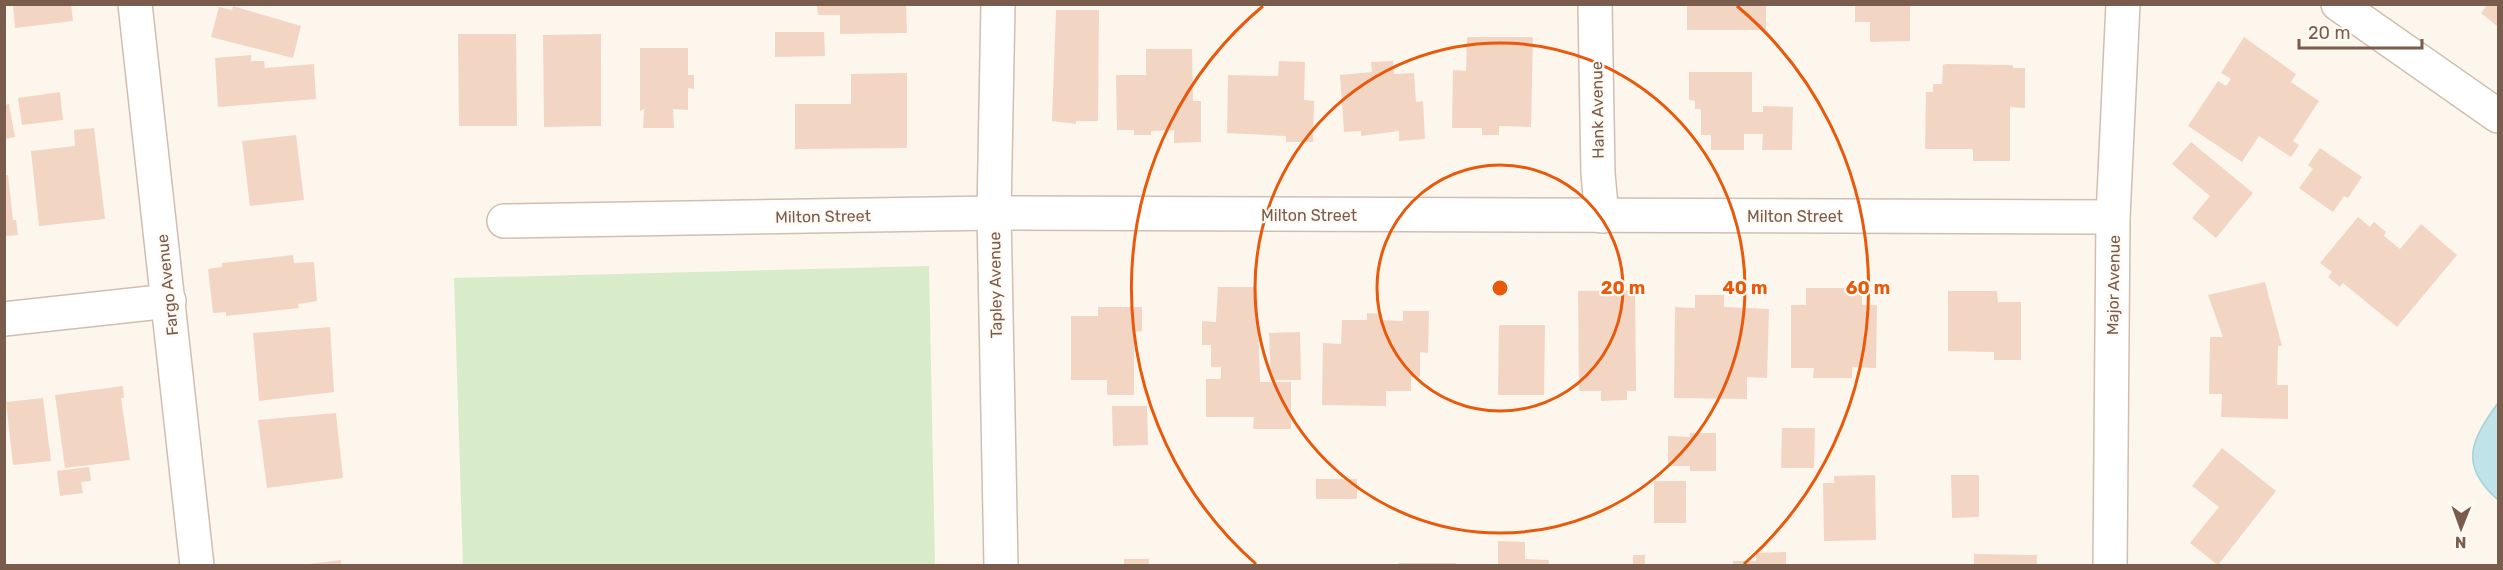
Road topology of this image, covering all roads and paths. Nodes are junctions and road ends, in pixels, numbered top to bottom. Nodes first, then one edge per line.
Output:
1 (998, 4) edge
2 (1595, 4) edge
3 (2123, 4) edge
4 (2338, 4) edge
5 (138, 8) edge
6 (2499, 116) edge
7 (994, 213) junction
8 (1602, 216) junction
9 (2113, 217) junction
10 (504, 221) dead end
11 (169, 301) junction
12 (4, 319) edge
13 (197, 566) edge
14 (1000, 566) edge
15 (2110, 566) edge

1 - 7 street, Tapley Avenue
2 - 8 street, Hank Avenue
3 - 9 street, Major Avenue
4 - 6 street
5 - 11 street, Fargo Avenue
7 - 8 street, Milton Street
7 - 10 street, Milton Street
7 - 14 street, Tapley Avenue
8 - 9 street, Milton Street
9 - 15 street, Major Avenue
11 - 12 street
11 - 13 street, Fargo Avenue

